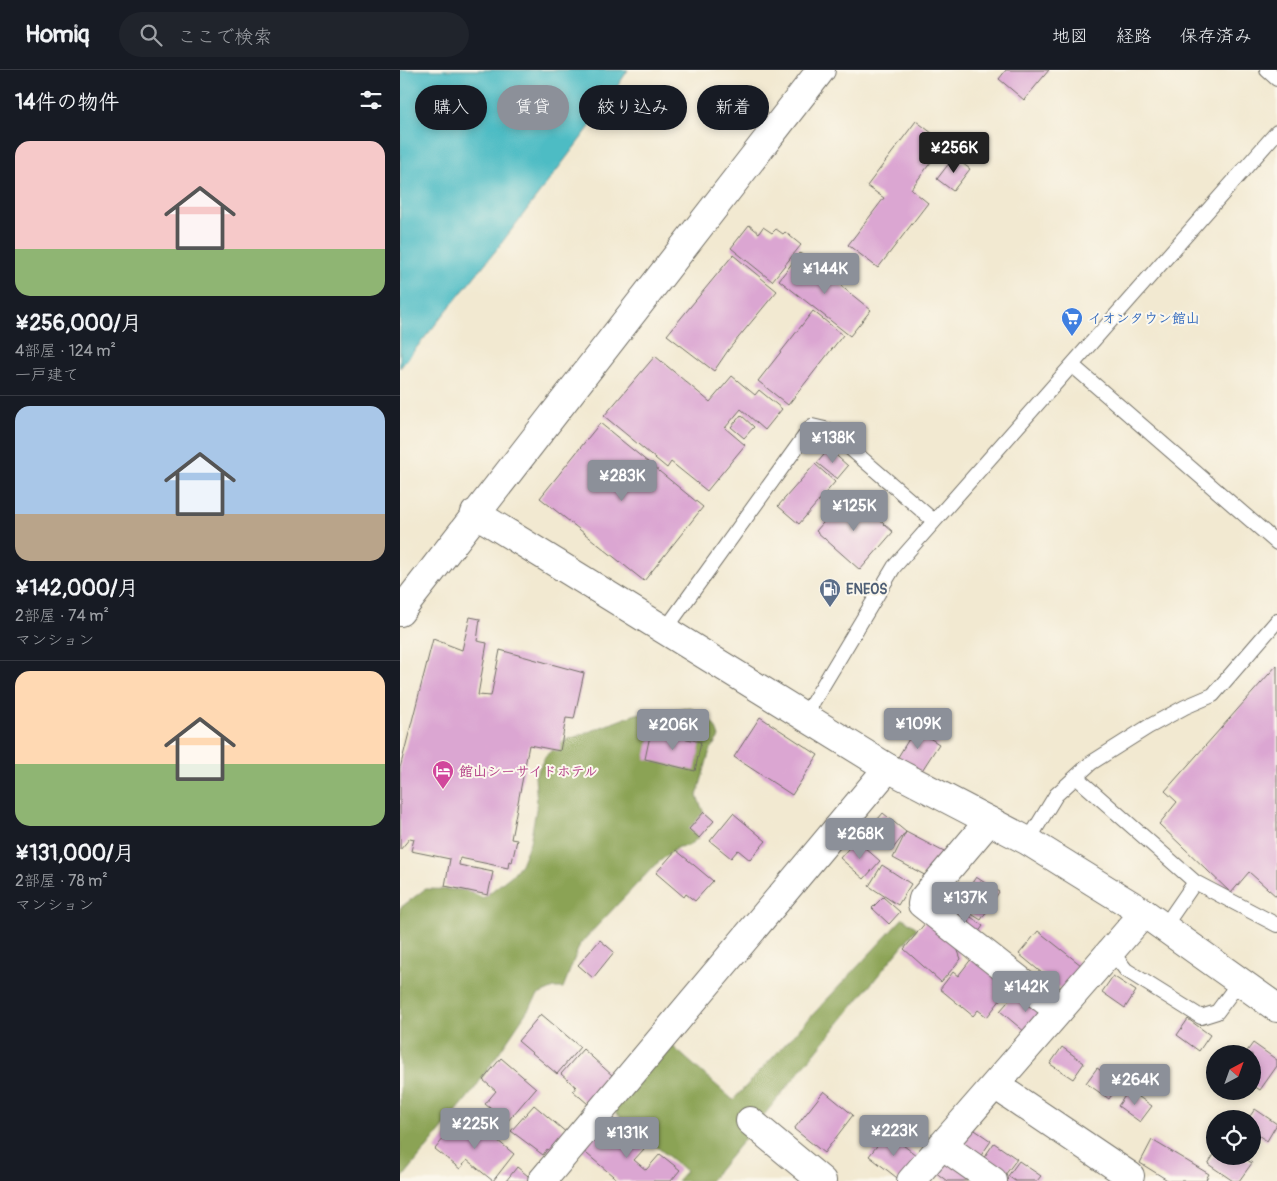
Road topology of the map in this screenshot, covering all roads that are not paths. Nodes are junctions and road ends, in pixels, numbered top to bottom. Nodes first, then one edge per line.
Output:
1 (821, 70) edge
2 (1267, 70) edge
3 (1277, 79) edge
4 (1277, 132) edge
5 (1072, 365) junction
6 (475, 512) junction
7 (934, 522) junction
8 (1277, 543) edge
9 (400, 612) edge
10 (1277, 622) edge
11 (665, 630) junction
12 (804, 717) junction
13 (888, 768) junction
14 (1076, 777) junction
15 (989, 821) junction
16 (1028, 841) junction
17 (1195, 882) junction
18 (1154, 920) junction
19 (1277, 924) edge
20 (1111, 951) junction
21 (1240, 982) junction
22 (1277, 1008) edge
23 (1059, 1010) junction
24 (995, 1085) junction
25 (750, 1122) dead end
26 (942, 1145) junction
27 (1130, 1176) dead end
28 (913, 1180) edge
29 (542, 1181) edge
30 (822, 1181) edge
31 (993, 1181) edge

1 - 6 street
2 - 3 lane
4 - 5 lane
5 - 7 lane
5 - 8 lane
6 - 9 street
6 - 11 street
7 - 11 lane
7 - 12 lane
10 - 14 lane
11 - 12 street
12 - 13 street
13 - 15 street
13 - 29 street
14 - 16 lane
14 - 17 lane
15 - 16 street
15 - 23 street
16 - 18 street
17 - 18 lane
17 - 19 lane
18 - 20 street
18 - 21 street
20 - 21 lane
20 - 23 street
21 - 22 street
23 - 24 street
24 - 26 street
24 - 27 street
25 - 30 street
26 - 28 street
26 - 31 street

